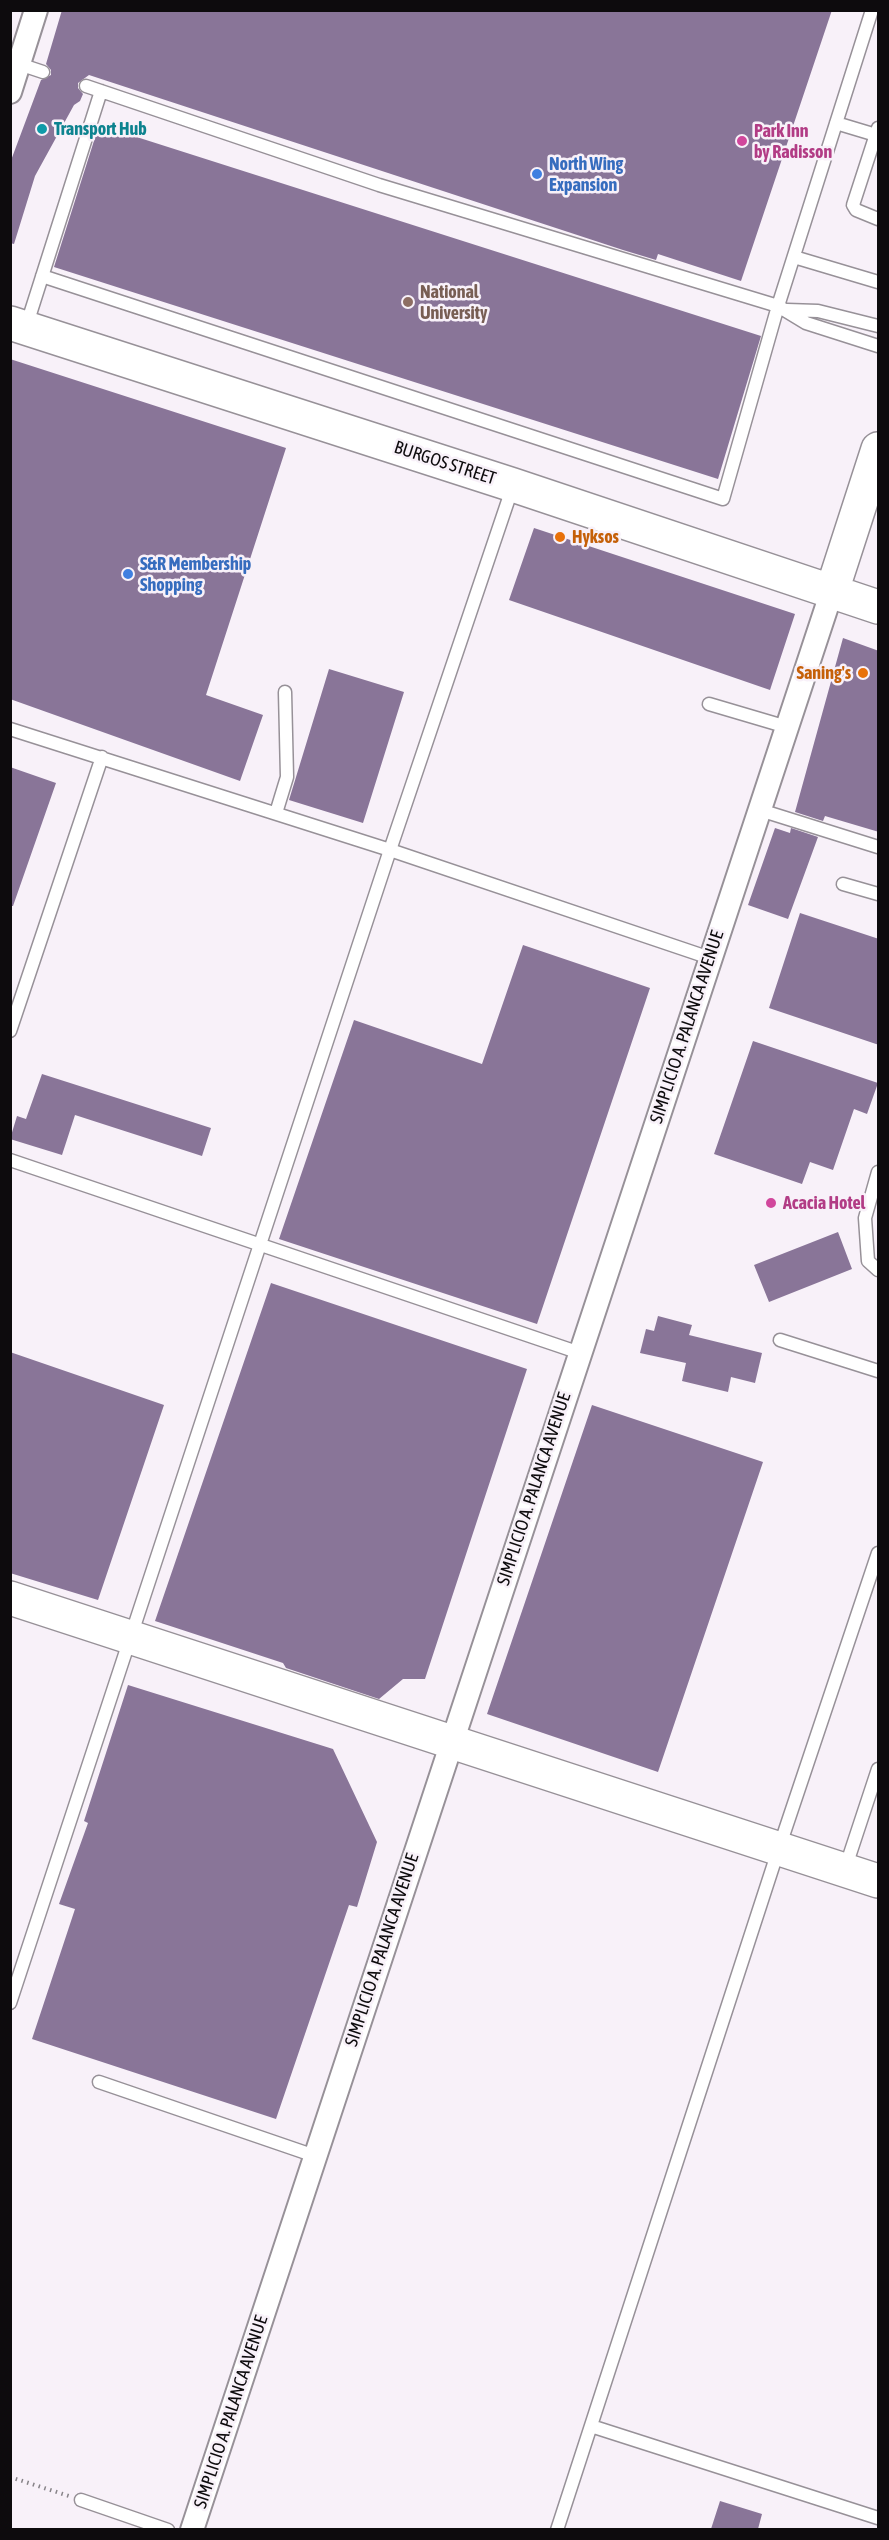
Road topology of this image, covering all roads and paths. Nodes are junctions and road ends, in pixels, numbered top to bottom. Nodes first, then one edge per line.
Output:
1 (36, 10) edge
2 (872, 10) edge
3 (20, 64) junction
4 (43, 72) dead end
5 (86, 86) dead end
6 (101, 91) junction
7 (10, 92) edge
8 (836, 123) junction
9 (877, 131) edge
10 (879, 219) edge
11 (794, 257) junction
12 (42, 276) junction
13 (879, 282) edge
14 (783, 308) junction
15 (18, 325) edge
16 (879, 326) edge
17 (879, 346) edge
18 (879, 449) edge
19 (513, 484) junction
20 (832, 591) junction
21 (879, 607) edge
22 (285, 692) dead end
23 (708, 704) dead end
24 (787, 727) junction
25 (10, 729) edge
26 (102, 757) junction
27 (760, 810) junction
28 (276, 813) junction
29 (879, 847) edge
30 (390, 850) junction
31 (843, 884) dead end
32 (879, 894) edge
33 (710, 958) junction
34 (10, 1031) edge
35 (10, 1160) edge
36 (879, 1172) edge
37 (261, 1244) junction
38 (879, 1270) edge
39 (780, 1340) dead end
40 (580, 1353) junction
41 (879, 1371) edge
42 (879, 1553) edge
43 (10, 1598) edge
44 (131, 1636) junction
45 (451, 1741) junction
46 (879, 1769) edge
47 (779, 1848) junction
48 (845, 1870) junction
49 (879, 1881) edge
50 (10, 2003) edge
51 (99, 2082) dead end
52 (315, 2156) junction
53 (591, 2426) junction
54 (10, 2477) edge
55 (81, 2500) joint
56 (879, 2518) edge
57 (168, 2529) edge
58 (192, 2529) edge
59 (557, 2529) edge

1 - 3 street
2 - 8 lane
3 - 4 lane
3 - 7 street
5 - 6 lane
6 - 12 lane
6 - 14 lane
8 - 9 lane
8 - 11 lane
9 - 10 lane
11 - 13 lane
11 - 14 lane
12 - 14 lane
12 - 15 lane
14 - 16 lane
14 - 17 lane
15 - 19 street, BURGOS STREET
18 - 20 street, SIMPLICIO A. PALANCA AVENUE
19 - 20 street, BURGOS STREET
19 - 30 lane
20 - 21 street, BURGOS STREET
20 - 24 street, SIMPLICIO A. PALANCA AVENUE
22 - 28 lane
23 - 24 lane
24 - 27 street, SIMPLICIO A. PALANCA AVENUE
25 - 26 lane
26 - 28 lane
26 - 34 lane
27 - 29 lane
27 - 33 street, SIMPLICIO A. PALANCA AVENUE
28 - 30 lane
30 - 33 lane
30 - 37 lane
31 - 32 lane
33 - 40 street, SIMPLICIO A. PALANCA AVENUE
35 - 37 lane
36 - 38 lane
37 - 40 lane
37 - 44 lane
39 - 41 lane
40 - 45 street, SIMPLICIO A. PALANCA AVENUE
42 - 47 lane
43 - 44 street
44 - 45 street
44 - 50 lane
45 - 47 street
45 - 52 street, SIMPLICIO A. PALANCA AVENUE
46 - 48 lane
47 - 48 street
47 - 53 lane
48 - 49 street
51 - 52 lane
52 - 58 street, SIMPLICIO A. PALANCA AVENUE
53 - 56 lane
53 - 59 lane
54 - 55 path
55 - 57 lane

